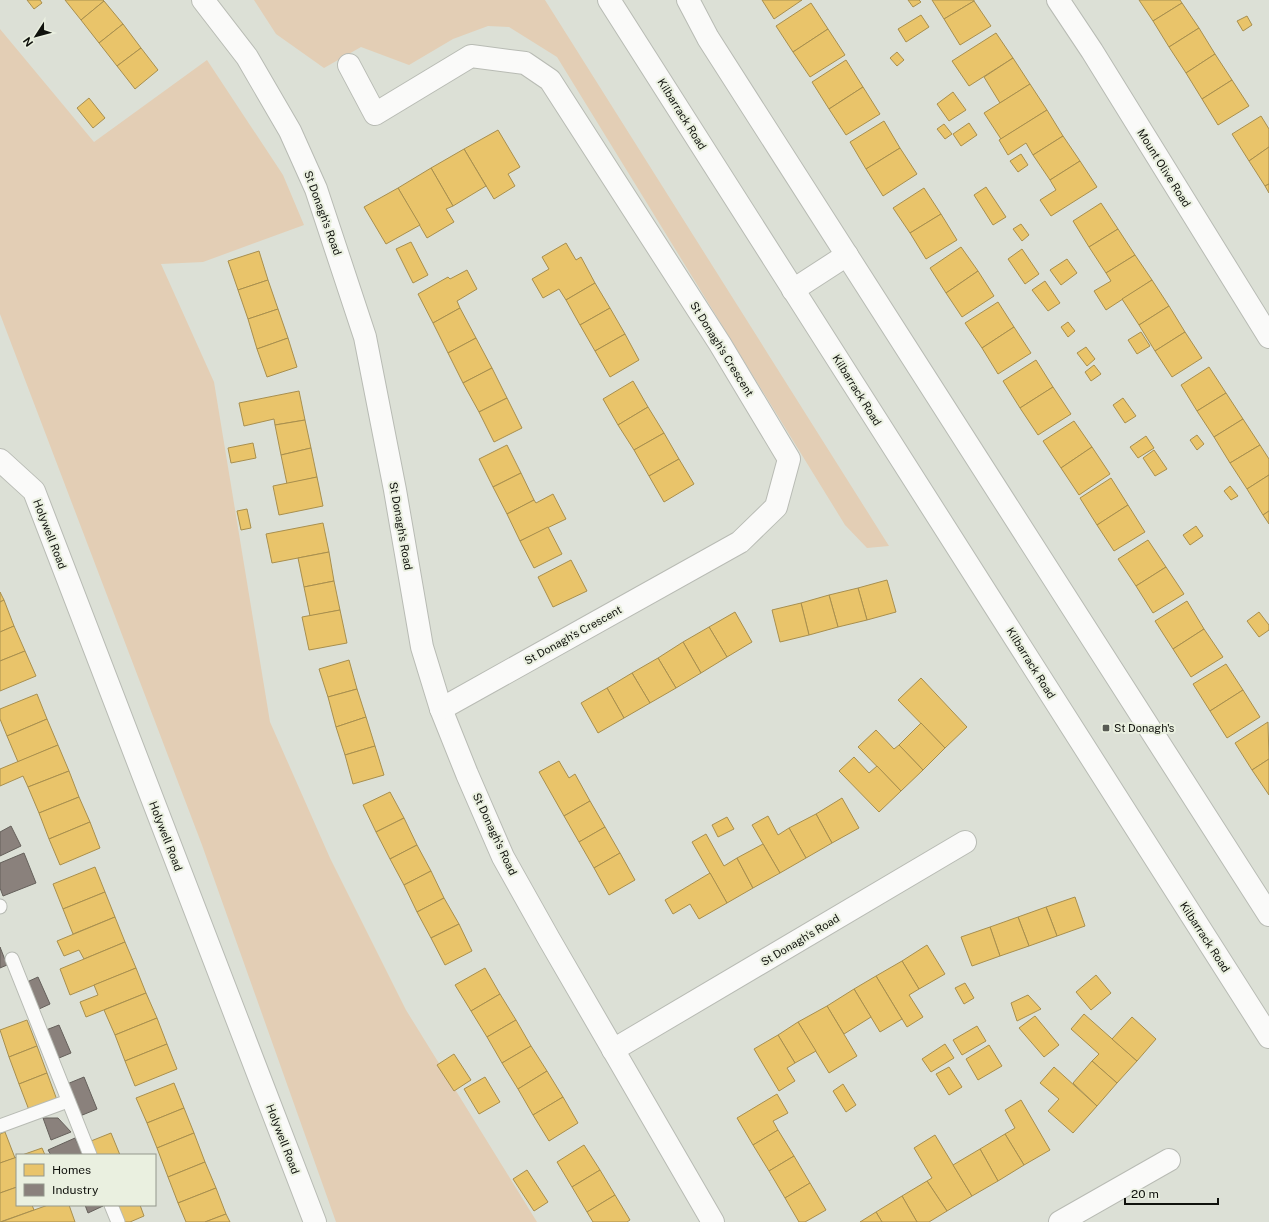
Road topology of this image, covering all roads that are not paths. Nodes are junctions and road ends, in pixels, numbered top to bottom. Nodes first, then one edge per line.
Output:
1 (203, 0) edge
2 (609, 0) edge
3 (688, 0) edge
4 (1058, 0) edge
5 (349, 65) dead end
6 (847, 255) junction
7 (793, 290) junction
8 (1269, 337) edge
9 (1, 460) edge
10 (441, 708) junction
11 (965, 842) dead end
12 (1269, 915) edge
13 (12, 959) dead end
14 (1269, 1037) edge
15 (614, 1050) junction
16 (68, 1101) junction
17 (0, 1126) edge
18 (90, 1154) edge
19 (1169, 1160) dead end
20 (111, 1206) edge
21 (118, 1222) edge
22 (315, 1222) edge
23 (713, 1222) edge
24 (1060, 1222) edge

1 - 10 street, St Donagh's Road
2 - 7 street, Kilbarrack Road
3 - 6 street
4 - 8 street, Mount Olive Road
5 - 10 street, St Donagh's Crescent
6 - 7 street
6 - 12 street
7 - 14 street, Kilbarrack Road
9 - 22 street, Holywell Road
10 - 15 street, St Donagh's Road
11 - 15 street, St Donagh's Road
13 - 16 lane
15 - 23 street, St Donagh's Road
16 - 17 lane
16 - 18 lane
19 - 24 street
20 - 21 lane

